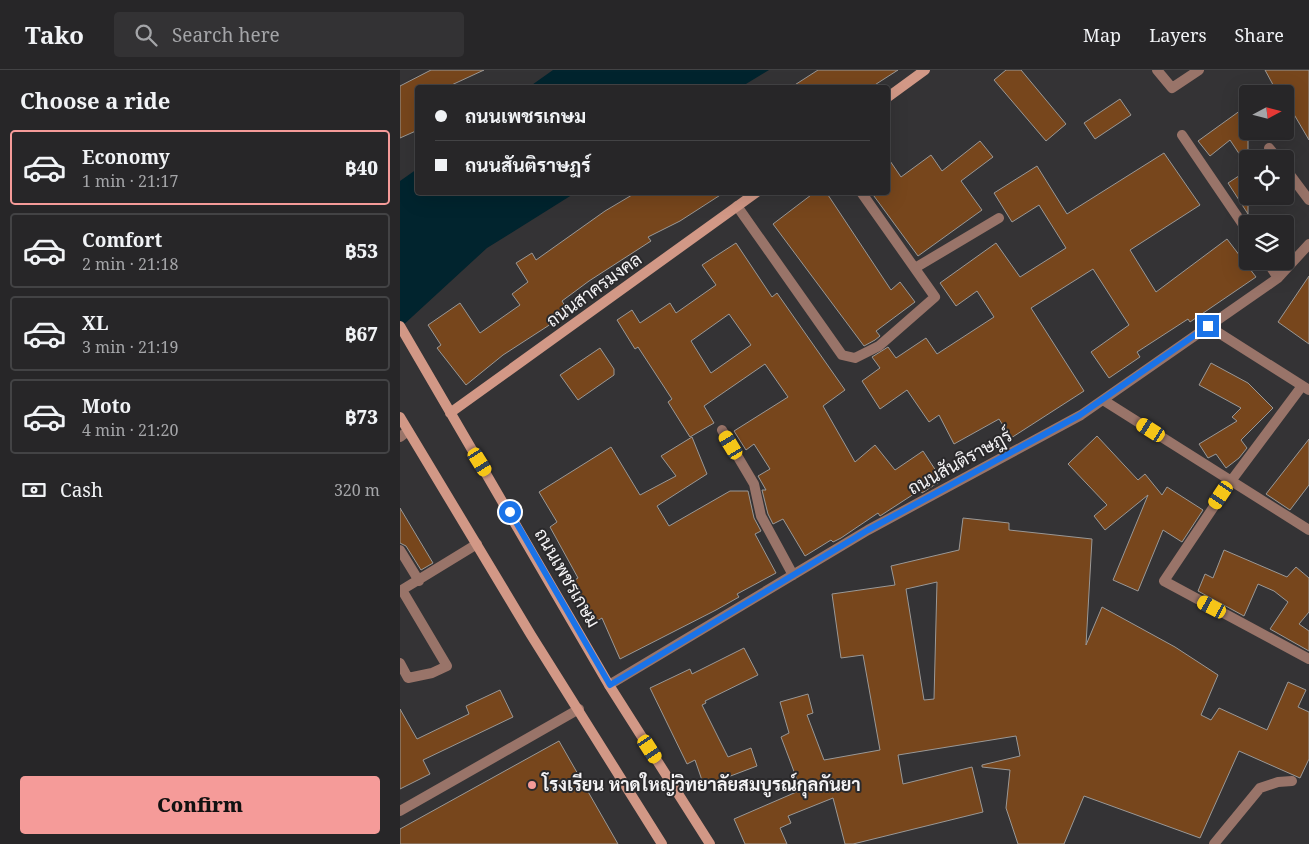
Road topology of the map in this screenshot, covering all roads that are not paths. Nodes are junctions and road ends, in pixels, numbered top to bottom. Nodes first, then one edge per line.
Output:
1 (925, 70) edge
2 (1157, 70) edge
3 (1199, 70) edge
4 (890, 96) edge
5 (1182, 135) dead end
6 (1294, 180) edge
7 (753, 195) edge
8 (863, 195) edge
9 (1309, 200) edge
10 (738, 206) junction
11 (999, 218) dead end
12 (1239, 219) edge
13 (1309, 244) edge
14 (915, 268) junction
15 (1273, 270) edge
16 (1278, 278) junction
17 (400, 326) edge
18 (1208, 326) junction
19 (1306, 388) edge
20 (1103, 400) junction
21 (450, 413) junction
22 (400, 417) edge
23 (722, 430) dead end
24 (404, 434) edge
25 (1231, 481) junction
26 (1309, 530) edge
27 (477, 544) junction
28 (400, 550) edge
29 (793, 575) junction
30 (419, 581) junction
31 (401, 590) edge
32 (1309, 659) edge
33 (400, 663) edge
34 (610, 685) junction
35 (579, 710) junction
36 (1292, 781) dead end
37 (400, 811) edge
38 (662, 844) edge
39 (710, 844) edge
40 (1214, 844) edge

1 - 4 main road
2 - 3 street
5 - 12 street
6 - 9 street
7 - 10 main road, ถนนสาครมงคล
8 - 14 street
10 - 14 street
10 - 21 main road, ถนนสาครมงคล
11 - 14 street
13 - 16 street, ถนนสันติราษฎร์
15 - 16 street
16 - 18 street, ถนนสันติราษฎร์
17 - 21 main road, ถนนเพชรเกษม
18 - 19 street
18 - 20 street, ถนนสันติราษฎร์
19 - 25 street
20 - 25 street
20 - 29 street, ถนนสันติราษฎร์
21 - 34 main road, ถนนเพชรเกษม
22 - 24 main road
23 - 29 street
24 - 27 main road
25 - 26 street
25 - 32 street
27 - 30 street
27 - 35 main road
28 - 30 street
29 - 34 street, ถนนสันติราษฎร์
30 - 31 street
31 - 33 street
34 - 39 main road, ถนนเพชรเกษม
35 - 37 street
35 - 38 main road
36 - 40 street

